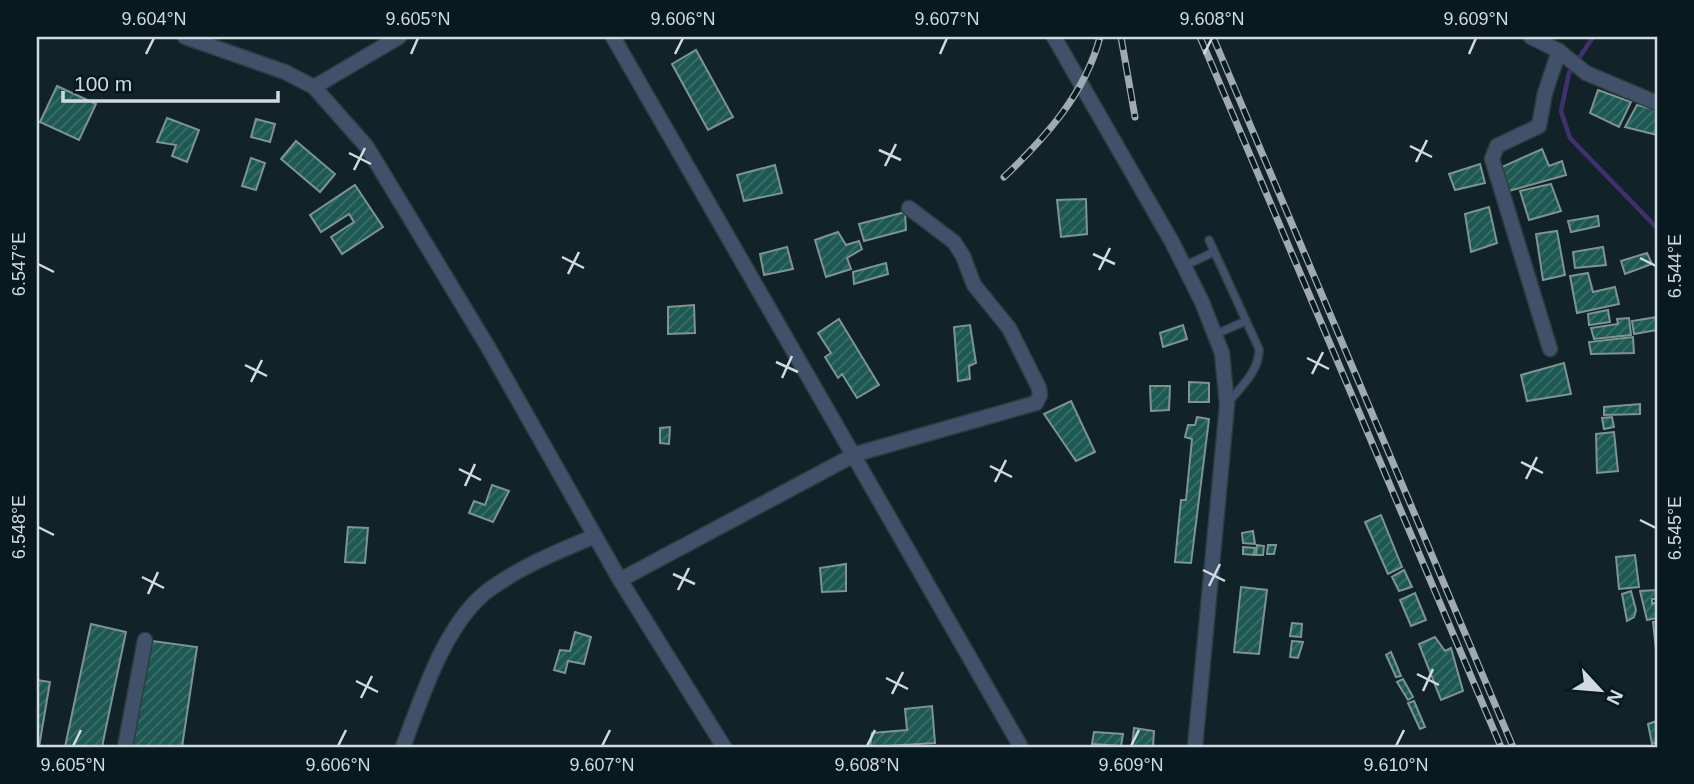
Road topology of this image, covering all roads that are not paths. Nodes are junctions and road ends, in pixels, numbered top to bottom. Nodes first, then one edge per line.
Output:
1 (185, 37) edge
2 (399, 37) edge
3 (614, 37) edge
4 (1054, 37) edge
5 (1531, 37) edge
6 (1562, 54) junction
7 (314, 87) junction
8 (1657, 103) edge
9 (909, 208) dead end
10 (1209, 240) dead end
11 (1214, 252) junction
12 (1184, 266) junction
13 (1245, 321) junction
14 (1216, 334) junction
15 (1549, 349) dead end
16 (1227, 405) junction
17 (856, 454) junction
18 (595, 536) junction
19 (620, 580) junction
20 (145, 640) dead end
21 (125, 747) edge
22 (403, 747) edge
23 (724, 747) edge
24 (1021, 747) edge
25 (1195, 747) edge

1 - 7 street
2 - 7 street
3 - 17 street
4 - 12 street
5 - 6 street
6 - 8 street
6 - 15 street
7 - 18 street
9 - 17 street
10 - 11 lane
11 - 12 lane
11 - 13 lane
12 - 14 street
13 - 14 lane
13 - 16 lane
14 - 16 street
16 - 25 street
17 - 19 street
17 - 24 street
18 - 19 street
18 - 22 street
19 - 23 street
20 - 21 street

